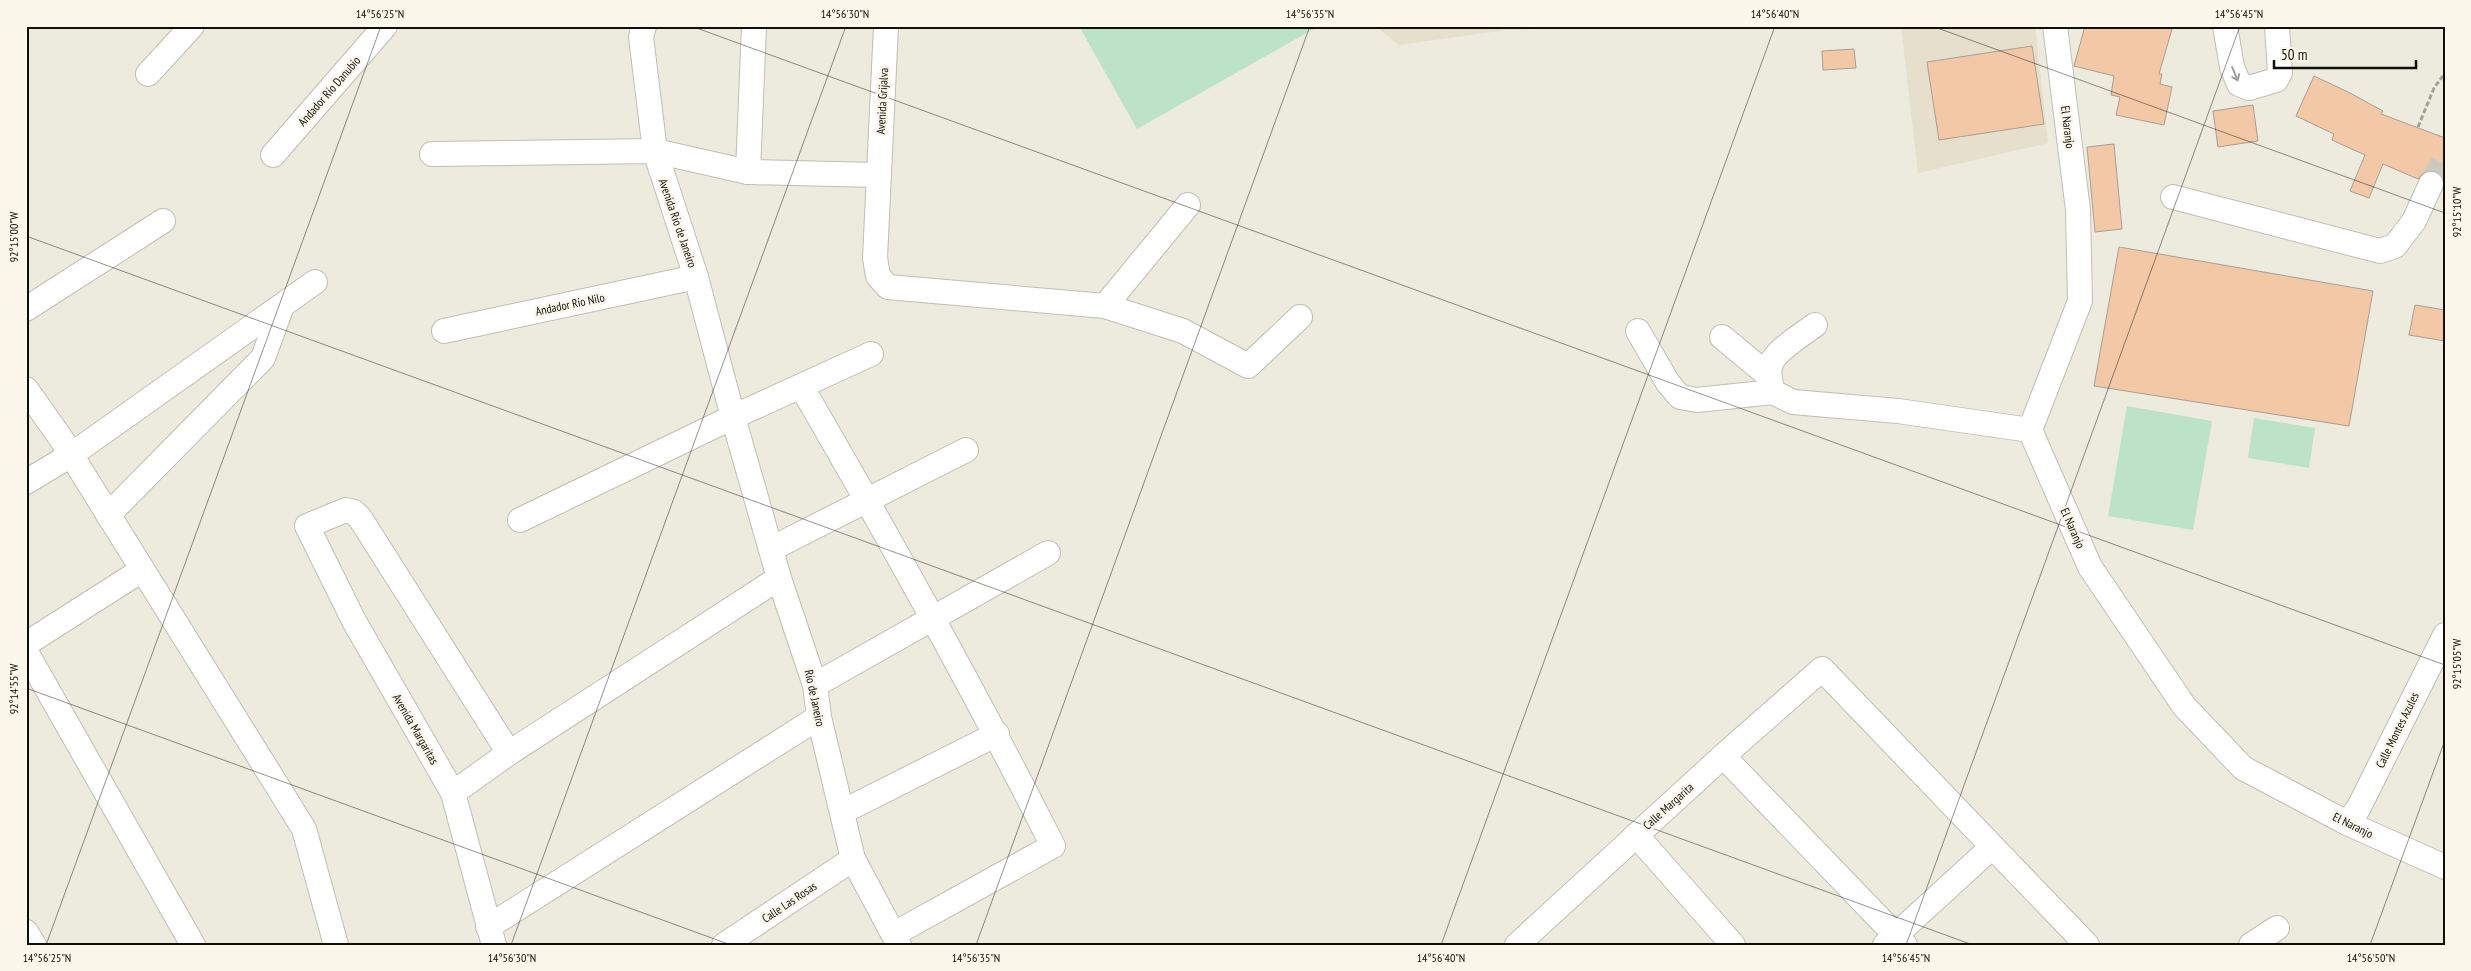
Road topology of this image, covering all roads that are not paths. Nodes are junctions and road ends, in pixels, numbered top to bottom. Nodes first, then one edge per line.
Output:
1 (192, 26) edge
2 (385, 26) edge
3 (644, 26) edge
4 (754, 26) edge
5 (886, 26) edge
6 (2055, 26) edge
7 (2225, 26) edge
8 (2277, 26) edge
9 (148, 74) dead end
10 (654, 151) junction
11 (432, 154) dead end
12 (273, 155) dead end
13 (748, 172) junction
14 (877, 175) junction
15 (2431, 184) tunnel mouth
16 (2173, 197) dead end
17 (1188, 205) dead end
18 (163, 221) dead end
19 (696, 277) junction
20 (316, 282) dead end
21 (282, 306) junction
22 (1105, 306) junction
23 (26, 308) edge
24 (1300, 317) dead end
25 (1815, 325) dead end
26 (444, 330) dead end
27 (1638, 331) dead end
28 (1722, 337) dead end
29 (871, 354) dead end
30 (1771, 384) junction
31 (802, 386) junction
32 (26, 389) edge
33 (733, 417) junction
34 (2030, 430) junction
35 (966, 450) dead end
36 (71, 455) junction
37 (26, 482) edge
38 (868, 500) junction
39 (108, 515) junction
40 (520, 520) dead end
41 (771, 549) junction
42 (1048, 553) dead end
43 (142, 570) junction
44 (779, 578) junction
45 (932, 619) junction
46 (2445, 635) edge
47 (26, 644) edge
48 (26, 652) edge
49 (815, 685) junction
50 (819, 717) junction
51 (996, 734) junction
52 (509, 753) junction
53 (1723, 756) junction
54 (453, 793) junction
55 (842, 812) junction
56 (2347, 823) junction
57 (1636, 835) junction
58 (1992, 846) junction
59 (853, 859) junction
60 (2445, 867) edge
61 (2277, 928) dead end
62 (26, 932) edge
63 (491, 936) edge
64 (897, 939) edge
65 (1529, 941) edge
66 (1895, 942) edge
67 (34, 945) edge
68 (193, 945) edge
69 (336, 945) edge
70 (724, 945) edge
71 (1733, 945) edge
72 (2087, 945) edge
73 (2251, 945) edge

1 - 9 street
2 - 12 street, Andador Río Danubio
3 - 10 street, Avenida Río de Janeiro
4 - 13 street
5 - 14 street, Avenida Grijalva
6 - 34 street, El Naranjo
7 -> 8 street
10 - 11 street
10 - 13 street
10 - 19 street, Avenida Río de Janeiro
13 - 14 street
14 - 22 street, Avenida Grijalva
15 - 16 street
17 - 22 street
18 - 23 street
19 - 26 street, Andador Río Nilo
19 - 33 street, Avenida Río de Janeiro
20 - 21 street
21 - 36 street
21 - 39 street
22 - 24 street, Avenida Grijalva
25 - 30 street
27 - 30 street
28 - 30 street
29 - 31 street
30 - 34 street
31 - 33 street
31 - 38 street
32 - 36 street
33 - 40 street
33 - 41 street, Río de Janeiro
34 - 56 street, El Naranjo
35 - 38 street
36 - 37 street
36 - 39 street
38 - 41 street
38 - 45 street
39 - 43 street
41 - 44 street, Río de Janeiro
42 - 45 street
43 - 47 street
43 - 69 street
44 - 49 street, Río de Janeiro
44 - 52 street
45 - 49 street
45 - 51 street
46 - 56 street, Calle Montes Azules
48 - 68 street
49 - 50 street, Río de Janeiro
50 - 55 street, Río de Janeiro
50 - 63 street
51 - 55 street
51 - 64 street
52 - 54 street
52 - 54 street, Avenida Margaritas
53 - 57 street, Calle Margarita
53 - 58 street, Calle Margarita
53 - 66 street
54 - 63 street, Avenida Margaritas
55 - 59 street, Río de Janeiro
56 - 60 street, El Naranjo
57 - 65 street, Calle Margarita
57 - 71 street
58 - 66 street
58 - 72 street
59 - 64 street, Río de Janeiro
59 - 70 street, Calle Las Rosas
61 - 73 street
62 - 67 street

